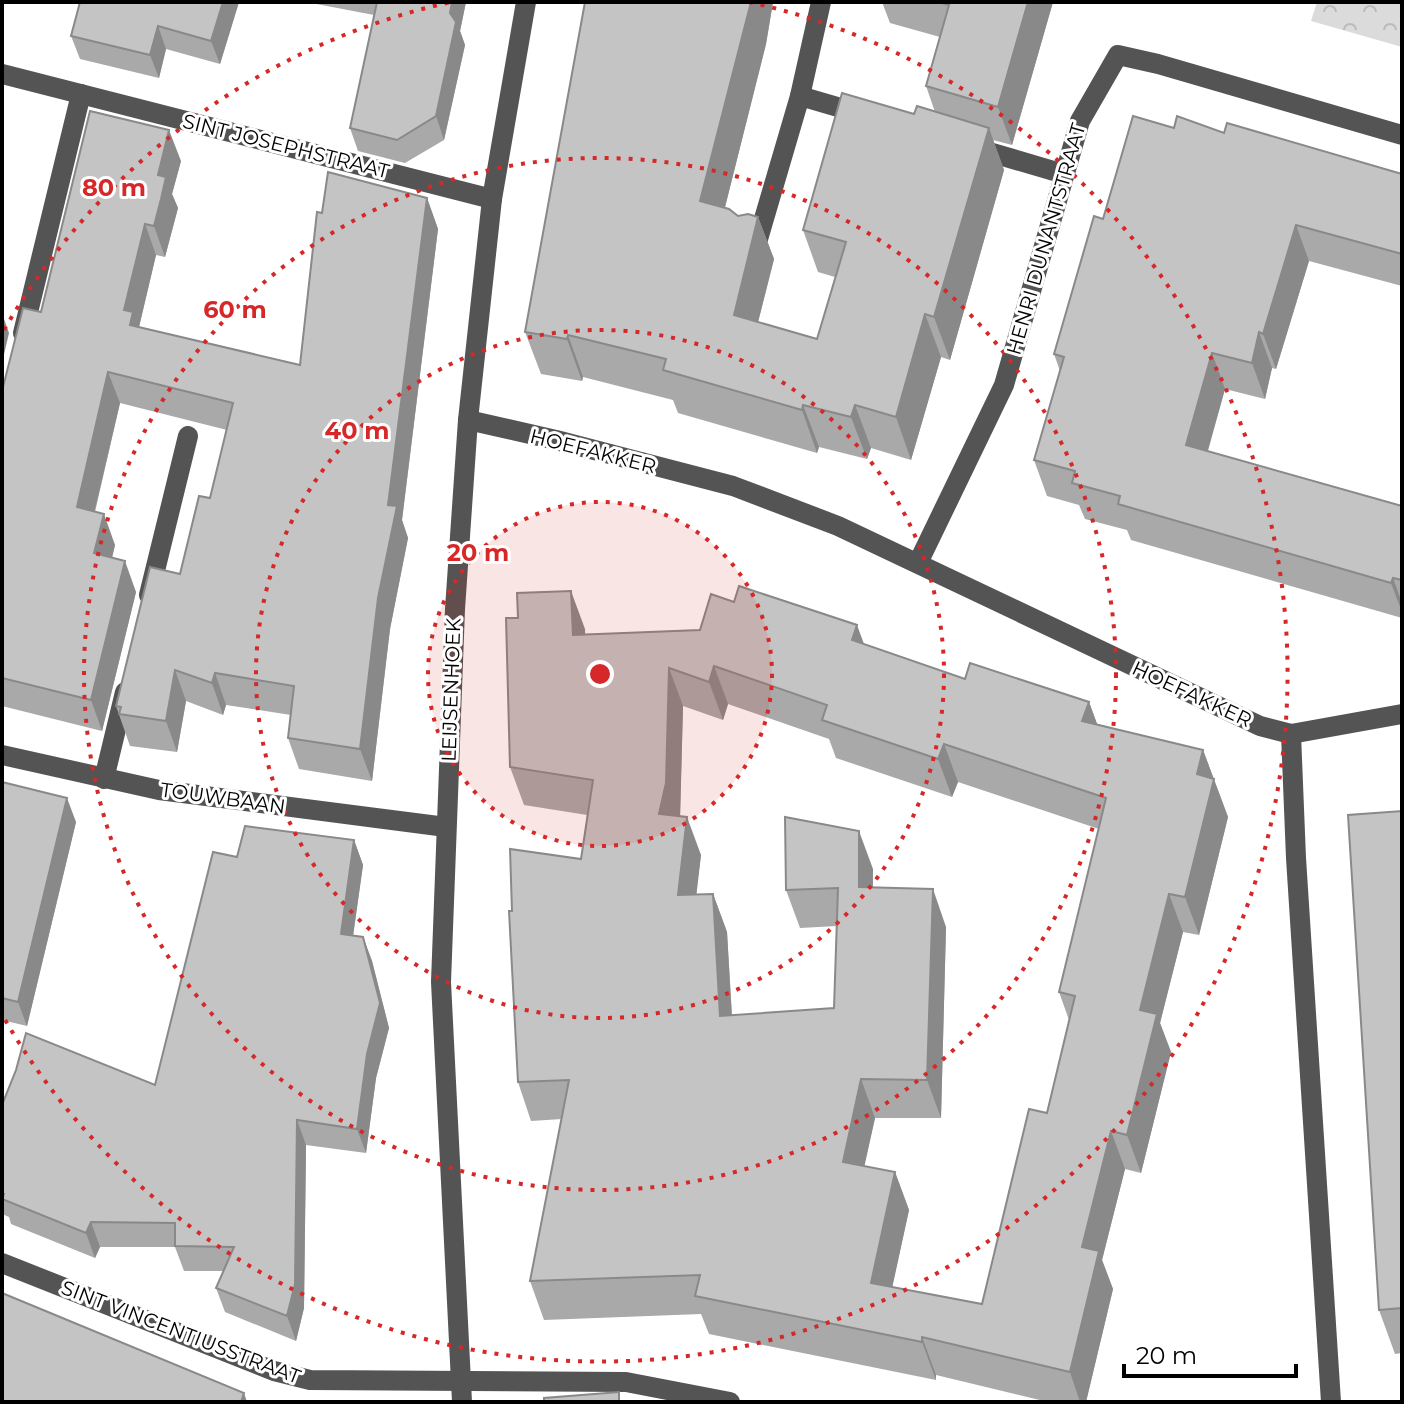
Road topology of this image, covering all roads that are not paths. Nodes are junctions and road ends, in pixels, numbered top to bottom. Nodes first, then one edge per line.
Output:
1 (526, 2) edge
2 (821, 2) edge
3 (2, 74) edge
4 (81, 94) junction
5 (800, 96) junction
6 (888, 122) edge
7 (1402, 135) edge
8 (947, 139) edge
9 (1064, 174) junction
10 (492, 199) junction
11 (756, 246) edge
12 (17, 358) edge
13 (468, 420) junction
14 (188, 436) dead end
15 (918, 563) junction
16 (144, 615) edge
17 (130, 675) edge
18 (1402, 714) edge
19 (1291, 734) junction
20 (2, 755) edge
21 (104, 779) junction
22 (446, 827) junction
23 (2, 1263) edge
24 (460, 1396) edge
25 (730, 1402) edge
26 (1331, 1402) edge

1 - 10 street, LEIJSENHOEK
2 - 5 street
3 - 4 street, SINT JOSEPHSTRAAT
4 - 10 street, SINT JOSEPHSTRAAT
4 - 12 street
5 - 6 street
5 - 11 street
7 - 9 street, HENRI DUNANTSTRAAT
8 - 9 street
9 - 15 street, HENRI DUNANTSTRAAT
10 - 13 street, LEIJSENHOEK
13 - 15 street, HOEFAKKER
13 - 22 street, LEIJSENHOEK
14 - 16 street
15 - 19 street, HOEFAKKER
17 - 21 street
18 - 19 street
19 - 26 street
20 - 21 street, TOUWBAAN
21 - 22 street, TOUWBAAN
22 - 24 street, LEIJSENHOEK
23 - 24 street, SINT VINCENTIUSSTRAAT
24 - 25 street, SINT VINCENTIUSSTRAAT

